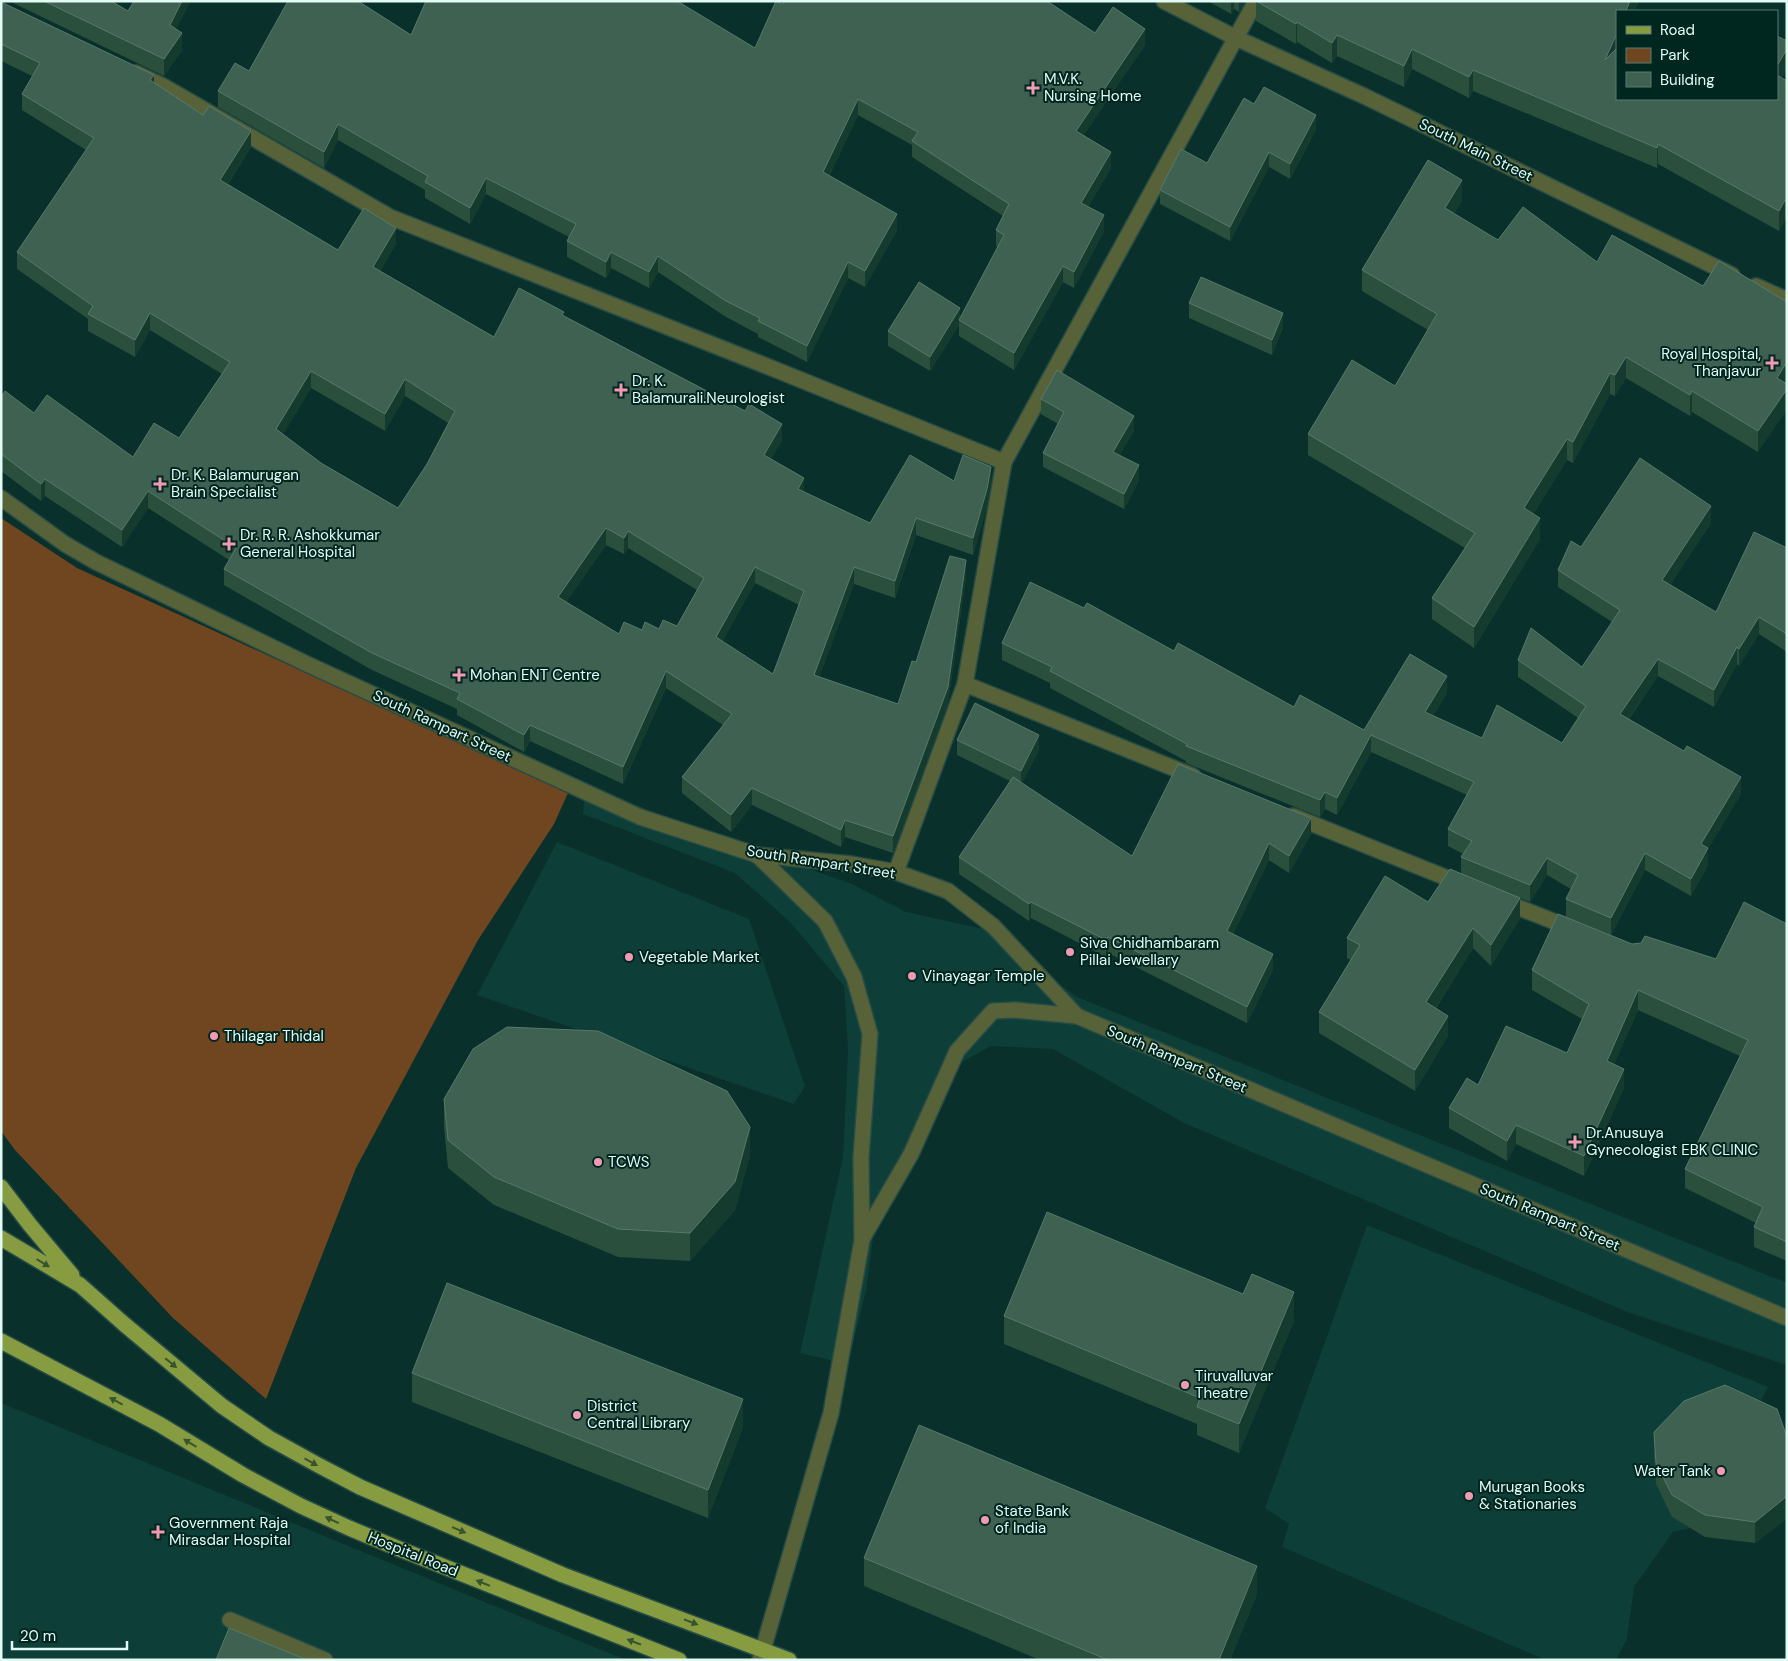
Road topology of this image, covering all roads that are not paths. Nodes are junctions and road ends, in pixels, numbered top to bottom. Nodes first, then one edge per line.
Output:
1 (1164, 1) edge
2 (1256, 1) edge
3 (1236, 38) junction
4 (127, 69) edge
5 (1787, 300) edge
6 (1004, 462) junction
7 (1, 498) edge
8 (965, 684) junction
9 (1204, 780) edge
10 (1278, 810) edge
11 (757, 855) junction
12 (896, 872) junction
13 (1471, 888) edge
14 (1489, 895) edge
15 (1590, 936) edge
16 (1077, 1016) junction
17 (1, 1187) edge
18 (1, 1238) edge
19 (862, 1240) junction
20 (80, 1285) junction
21 (1787, 1318) edge
22 (1, 1341) edge
23 (1, 1354) edge
24 (49, 1365) junction
25 (230, 1620) dead end
26 (761, 1654) edge
27 (325, 1660) edge
28 (679, 1660) edge
29 (789, 1660) edge

1 - 3 street, South Main Street
2 - 3 street
3 - 5 street, South Main Street
3 - 6 street
4 - 6 street
6 - 8 street
7 - 11 street, South Rampart Street
8 - 9 street
8 - 12 street
10 - 13 street
11 - 12 street, South Rampart Street
11 - 19 street
12 - 16 street, South Rampart Street
14 - 15 street
16 - 19 street
16 - 21 street, South Rampart Street
17 - 20 main road
18 -> 20 main road
19 - 26 street
20 -> 26 main road
22 - 24 main road
23 - 24 main road
28 -> 24 main road, Hospital Road
25 - 27 street
26 - 29 main road

